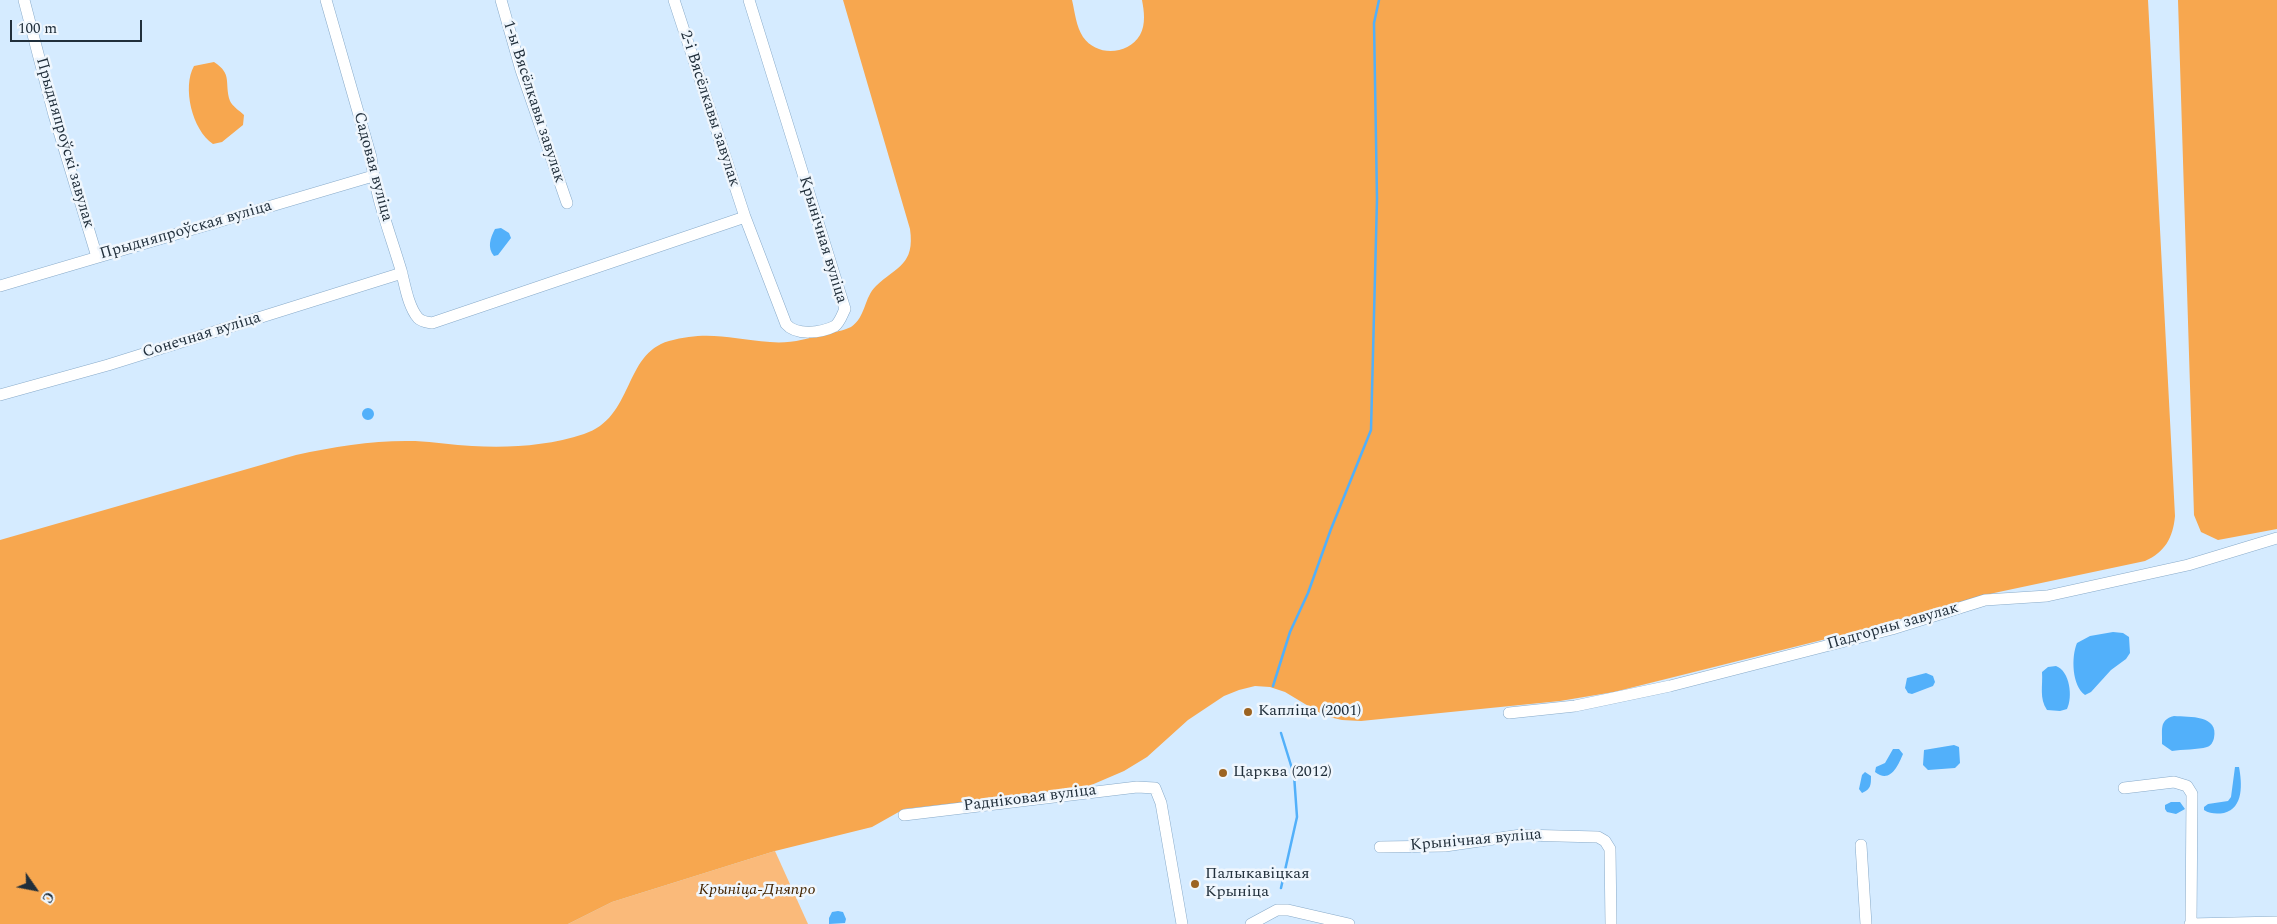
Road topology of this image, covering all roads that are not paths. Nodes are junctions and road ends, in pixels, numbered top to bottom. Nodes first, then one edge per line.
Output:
1 (24, 0) edge
2 (326, 0) edge
3 (501, 0) edge
4 (674, 0) edge
5 (749, 0) edge
6 (373, 176) junction
7 (567, 203) dead end
8 (745, 217) junction
9 (97, 257) junction
10 (402, 273) junction
11 (0, 286) edge
12 (0, 395) edge
13 (2277, 538) edge
14 (1509, 713) dead end
15 (2124, 788) dead end
16 (904, 815) dead end
17 (1861, 845) dead end
18 (1380, 847) dead end
19 (2277, 922) edge
20 (2253, 923) edge
21 (1182, 924) edge
22 (1251, 924) edge
23 (1349, 924) edge
24 (1611, 924) edge
25 (1866, 924) edge
26 (2190, 924) edge

1 - 9 street, Прыдняпроўскі завулак
2 - 6 street, Садовая вуліца
3 - 7 street, 1-ы Вясёлкавы завулак
4 - 8 street, 2-і Вясёлкавы завулак
5 - 8 street, Крынічная вуліца
6 - 9 street, Прыдняпроўская вуліца
6 - 10 street, Садовая вуліца
8 - 10 street, Садовая вуліца
9 - 11 street, Прыдняпроўская вуліца
10 - 12 street, Сонечная вуліца
13 - 14 street, Падгорны завулак
15 - 26 street
16 - 21 street, Радніковая вуліца
17 - 25 street
18 - 24 street, Крынічная вуліца
19 - 20 street
20 - 26 street
22 - 23 street

